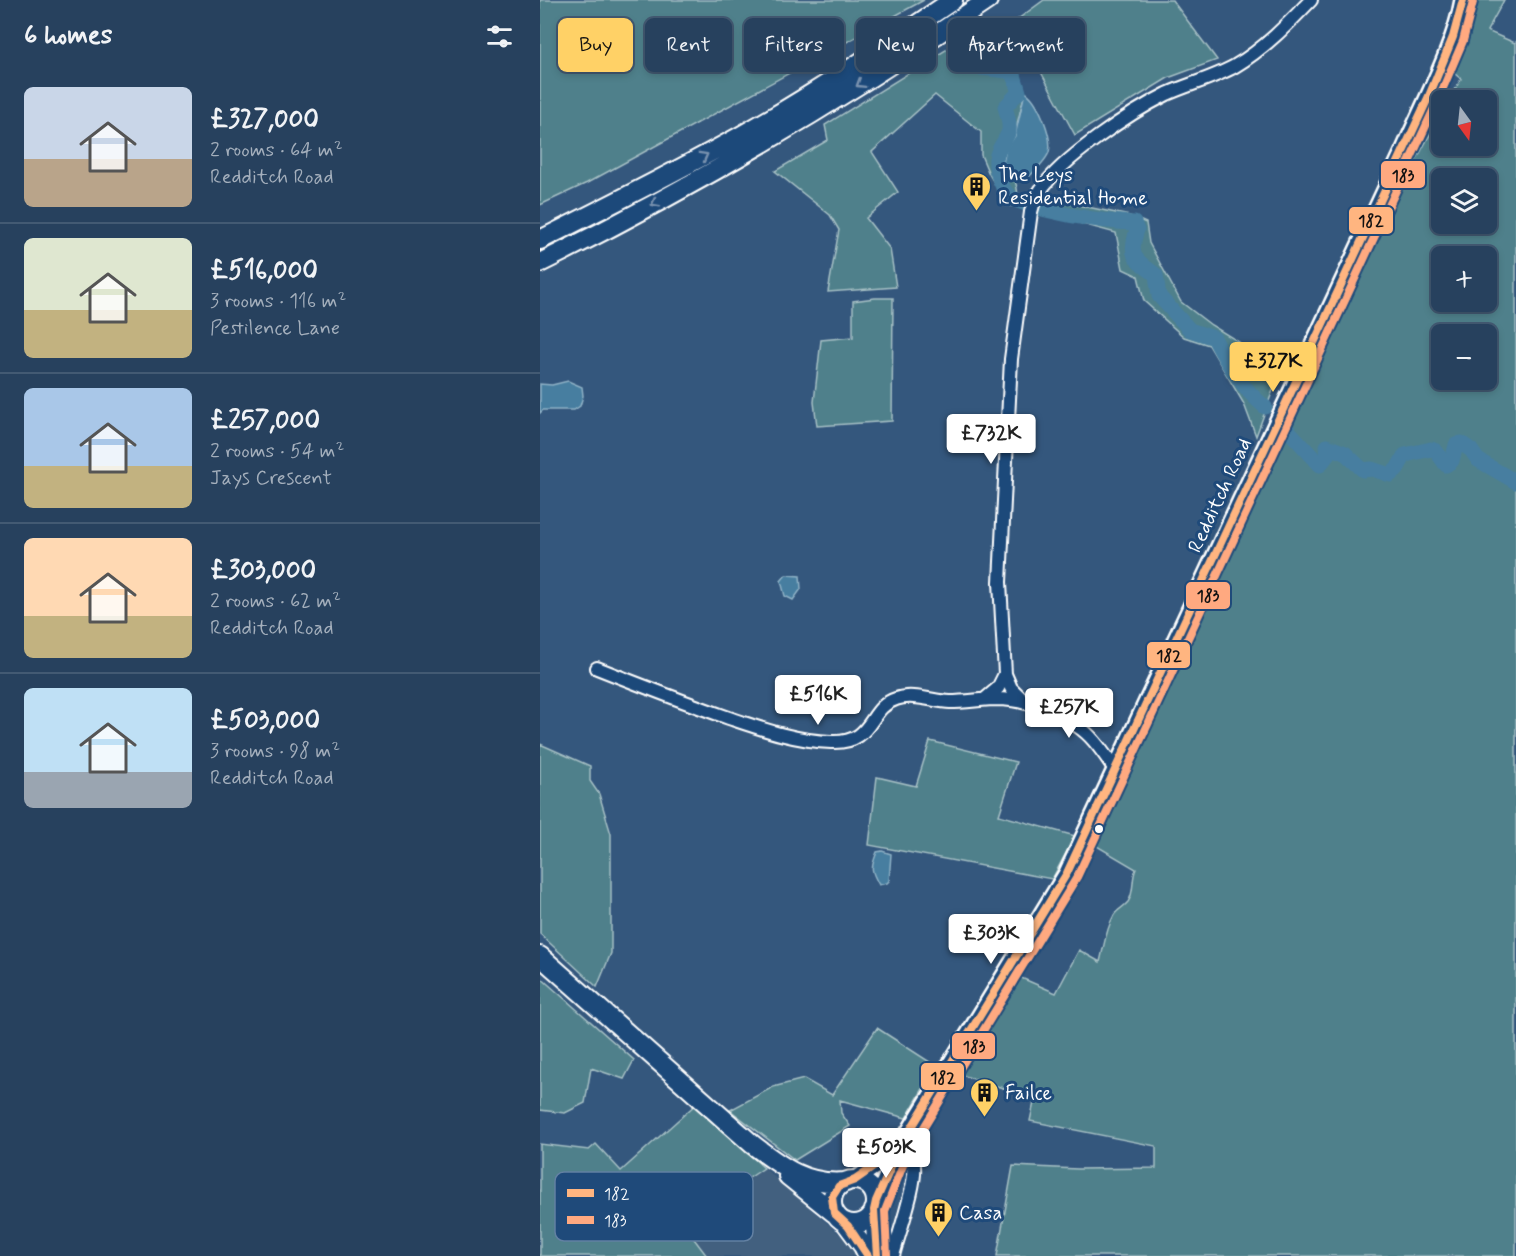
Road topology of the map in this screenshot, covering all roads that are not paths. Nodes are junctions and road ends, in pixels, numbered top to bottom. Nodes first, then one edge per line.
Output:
1 (953, 0) edge
2 (1311, 0) edge
3 (1463, 0) edge
4 (984, 3) edge
5 (679, 169) junction
6 (540, 226) edge
7 (595, 236) junction
8 (540, 240) edge
9 (540, 262) edge
10 (540, 273) edge
11 (597, 668) dead end
12 (1005, 674) junction
13 (985, 699) junction
14 (1026, 703) junction
15 (1116, 771) junction
16 (540, 956) edge
17 (898, 1150) junction
18 (780, 1166) junction
19 (850, 1181) junction
20 (875, 1206) junction
21 (840, 1218) junction
22 (868, 1256) edge
23 (877, 1256) edge
24 (893, 1256) edge

5 -> 1 highway
2 - 12 street
3 - 15 main road, Redditch Road
4 -> 7 highway
5 - 6 highway
5 - 8 highway
7 - 9 highway
7 - 10 highway
11 - 13 street
12 - 13 street
12 - 14 street
13 - 14 street
14 - 15 street
15 - 17 main road, Redditch Road
16 - 18 highway
17 - 19 main road, Redditch Road
17 - 20 main road, Redditch Road
17 - 24 street
18 - 19 highway
18 - 21 highway
19 - 20 highway
19 - 21 highway
20 - 21 highway
20 - 23 highway, Redditch Road
21 - 22 highway

